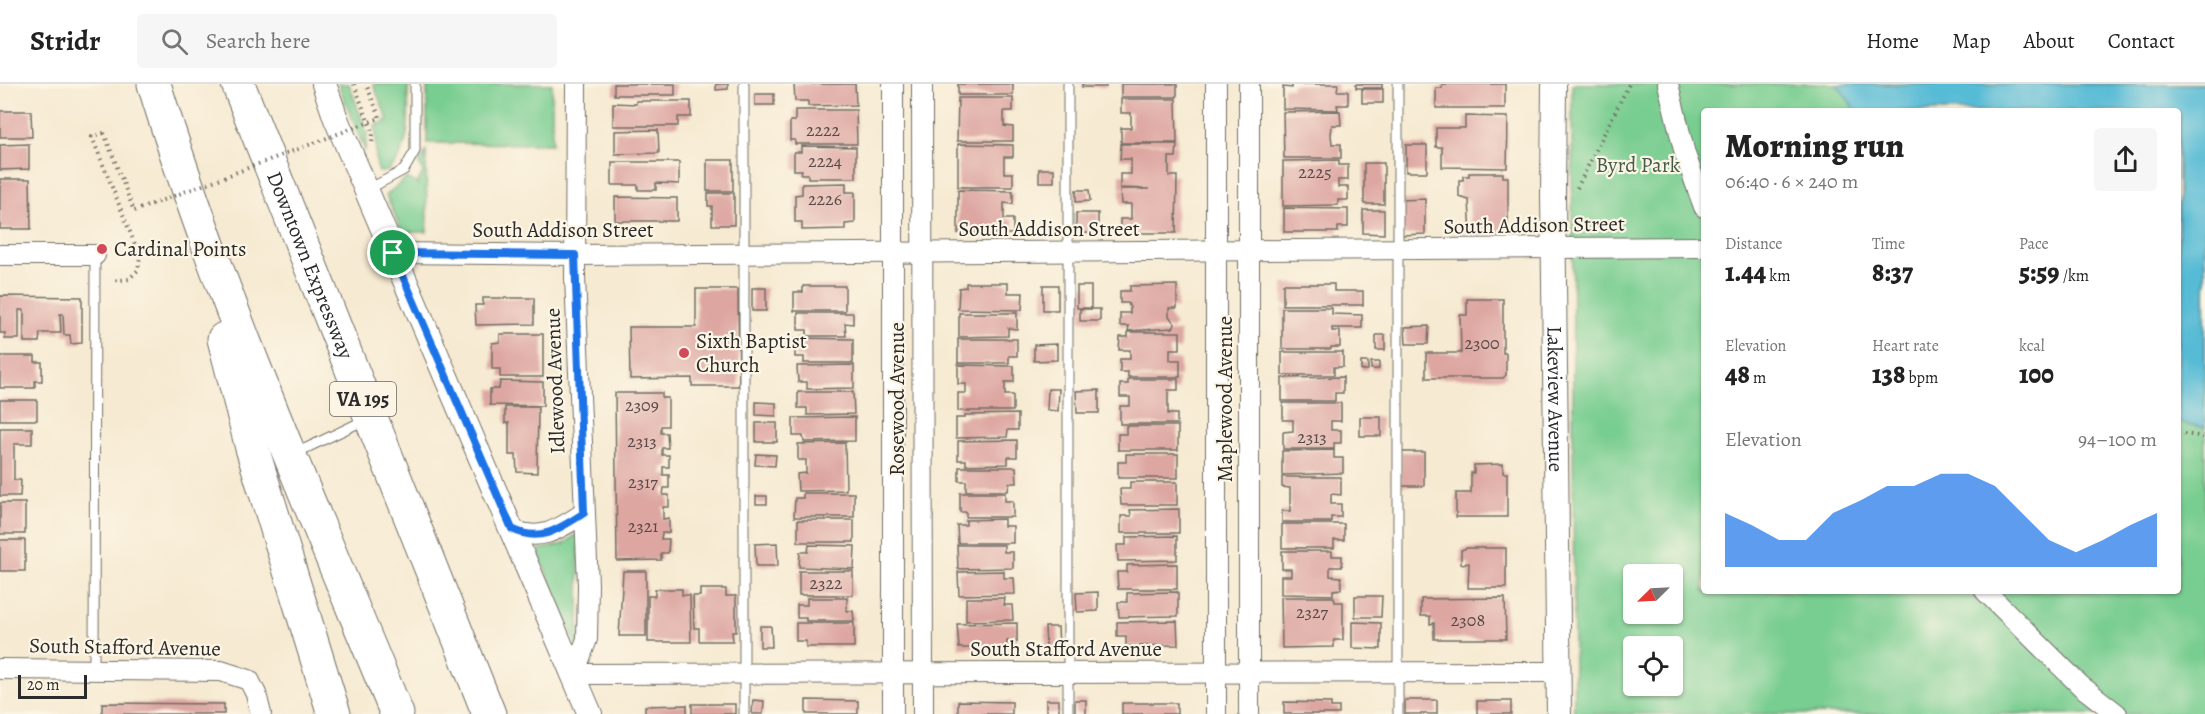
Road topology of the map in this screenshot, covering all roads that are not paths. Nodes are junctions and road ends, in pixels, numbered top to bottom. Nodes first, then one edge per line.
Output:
1 (154, 84) edge
2 (238, 84) edge
3 (324, 84) edge
4 (415, 84) edge
5 (576, 84) edge
6 (744, 84) edge
7 (893, 84) edge
8 (922, 84) edge
9 (1068, 84) edge
10 (1216, 84) edge
11 (1249, 84) edge
12 (1398, 84) edge
13 (1554, 84) edge
14 (1668, 84) edge
15 (177, 157) junction
16 (366, 190) junction
17 (1701, 199) edge
18 (1701, 247) edge
19 (1554, 249) junction
20 (1398, 250) junction
21 (1249, 251) junction
22 (1216, 252) junction
23 (393, 253) junction
24 (1068, 253) junction
25 (744, 254) junction
26 (894, 254) junction
27 (920, 254) junction
28 (0, 255) edge
29 (95, 255) joint
30 (575, 255) junction
31 (370, 417) junction
32 (291, 456) junction
33 (584, 513) junction
34 (512, 529) junction
35 (1988, 594) edge
36 (0, 669) edge
37 (94, 669) junction
38 (1216, 672) junction
39 (1249, 672) junction
40 (1398, 672) junction
41 (1559, 672) junction
42 (744, 673) junction
43 (894, 673) junction
44 (923, 673) junction
45 (1068, 673) junction
46 (574, 674) junction
47 (261, 714) edge
48 (334, 714) edge
49 (397, 714) edge
50 (489, 714) edge
51 (590, 714) edge
52 (744, 714) edge
53 (893, 714) edge
54 (923, 714) edge
55 (1068, 714) edge
56 (1216, 714) edge
57 (1249, 714) edge
58 (1398, 714) edge
59 (1560, 714) edge
60 (2117, 714) edge

1 - 15 highway
2 - 31 highway, Downtown Expressway / VA 195
3 - 16 street
4 - 16 lane
5 - 30 street, Idlewood Avenue
6 - 25 lane
7 - 26 street, Rosewood Avenue
8 - 27 street, Rosewood Avenue
9 - 24 lane
10 - 22 street, Maplewood Avenue
11 - 21 street, Maplewood Avenue
12 - 20 lane
13 - 19 street, Lakeview Avenue
14 - 17 street
15 - 32 highway
15 - 48 highway
16 - 23 street
18 - 19 street, South Addison Street
19 - 20 street, South Addison Street
19 - 41 street, Lakeview Avenue
20 - 21 street, South Addison Street
20 - 40 lane
21 - 22 street, South Addison Street
21 - 39 street, Maplewood Avenue
22 - 24 street, South Addison Street
22 - 38 street, Maplewood Avenue
23 - 30 street, South Addison Street
23 - 34 street
24 - 27 street, South Addison Street
24 - 45 lane
25 - 26 street, South Addison Street
25 - 30 street, South Addison Street
25 - 42 lane
26 - 27 street, South Addison Street
26 - 43 street, Rosewood Avenue
27 - 44 street, Rosewood Avenue
28 - 29 street
29 - 37 lane
30 - 33 street, Idlewood Avenue
31 - 32 lane
31 - 50 highway, Downtown Expressway / VA 195
32 - 49 highway
33 - 34 street
33 - 46 street, Idlewood Avenue
34 - 46 street
35 - 60 street
36 - 37 street, South Stafford Avenue
37 - 47 street, South Stafford Avenue
38 - 39 street, South Stafford Avenue
38 - 45 street, South Stafford Avenue
38 - 56 street, Maplewood Avenue
39 - 40 street, South Stafford Avenue
39 - 57 street, Maplewood Avenue
40 - 41 street, South Stafford Avenue
40 - 58 lane
41 - 59 street, Lakeview Avenue
42 - 43 street, South Stafford Avenue
42 - 46 street, South Stafford Avenue
42 - 52 lane
43 - 44 street, South Stafford Avenue
43 - 53 street, Rosewood Avenue
44 - 45 street, South Stafford Avenue
44 - 54 street, Rosewood Avenue
45 - 55 lane
46 - 51 street

